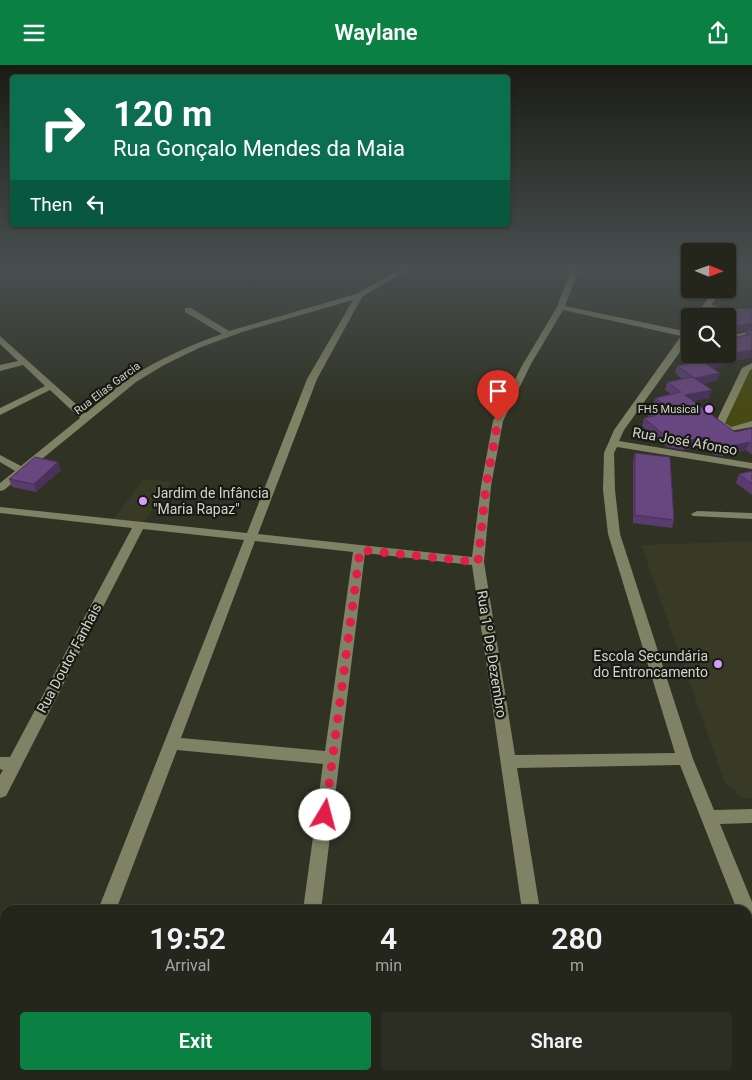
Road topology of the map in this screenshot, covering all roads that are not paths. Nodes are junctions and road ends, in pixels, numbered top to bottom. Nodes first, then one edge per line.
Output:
1 (194, 313) edge
2 (294, 313) edge
3 (349, 313) edge
4 (557, 313) edge
5 (592, 313) edge
6 (681, 331) edge
7 (228, 333) junction
8 (752, 333) edge
9 (736, 336) edge
10 (0, 339) edge
11 (681, 344) edge
12 (25, 362) junction
13 (752, 366) edge
14 (0, 369) edge
15 (52, 386) junction
16 (0, 412) edge
17 (85, 418) junction
18 (752, 424) edge
19 (613, 443) junction
20 (0, 457) edge
21 (752, 466) edge
22 (21, 470) junction
23 (0, 488) edge
24 (0, 510) edge
25 (697, 514) dead end
26 (752, 516) edge
27 (138, 526) junction
28 (252, 539) junction
29 (360, 550) junction
30 (478, 562) junction
31 (172, 743) junction
32 (332, 759) junction
33 (685, 759) junction
34 (509, 762) junction
35 (7, 763) edge
36 (0, 791) edge
37 (752, 816) edge
38 (708, 817) junction
39 (109, 905) edge
40 (313, 905) edge
41 (530, 905) edge
42 (744, 905) edge

1 - 7 street
2 - 7 street, Rua Elias Garcia
3 - 28 street
4 - 30 street, Rua 1º De Dezembro
5 - 6 street
7 - 17 street, Rua Elias Garcia
8 - 9 street
10 - 12 street
11 - 19 street
12 - 14 street
12 - 15 street
13 - 18 street
15 - 16 street
15 - 17 street
17 - 22 street, Rua Elias Garcia
19 - 21 street, Rua José Afonso
19 - 33 street
20 - 22 street
22 - 23 street, Rua Elias Garcia
24 - 27 street
25 - 26 street
27 - 28 street
27 - 35 street, Rua Doutor Fanhais
28 - 29 street
28 - 31 street
29 - 30 street
29 - 32 street
30 - 34 street, Rua 1º De Dezembro
31 - 32 street
31 - 39 street
32 - 40 street
33 - 34 street
33 - 38 street
34 - 41 street, Rua 1º De Dezembro
35 - 36 street, Rua Doutor Fanhais
37 - 38 street
38 - 42 street

